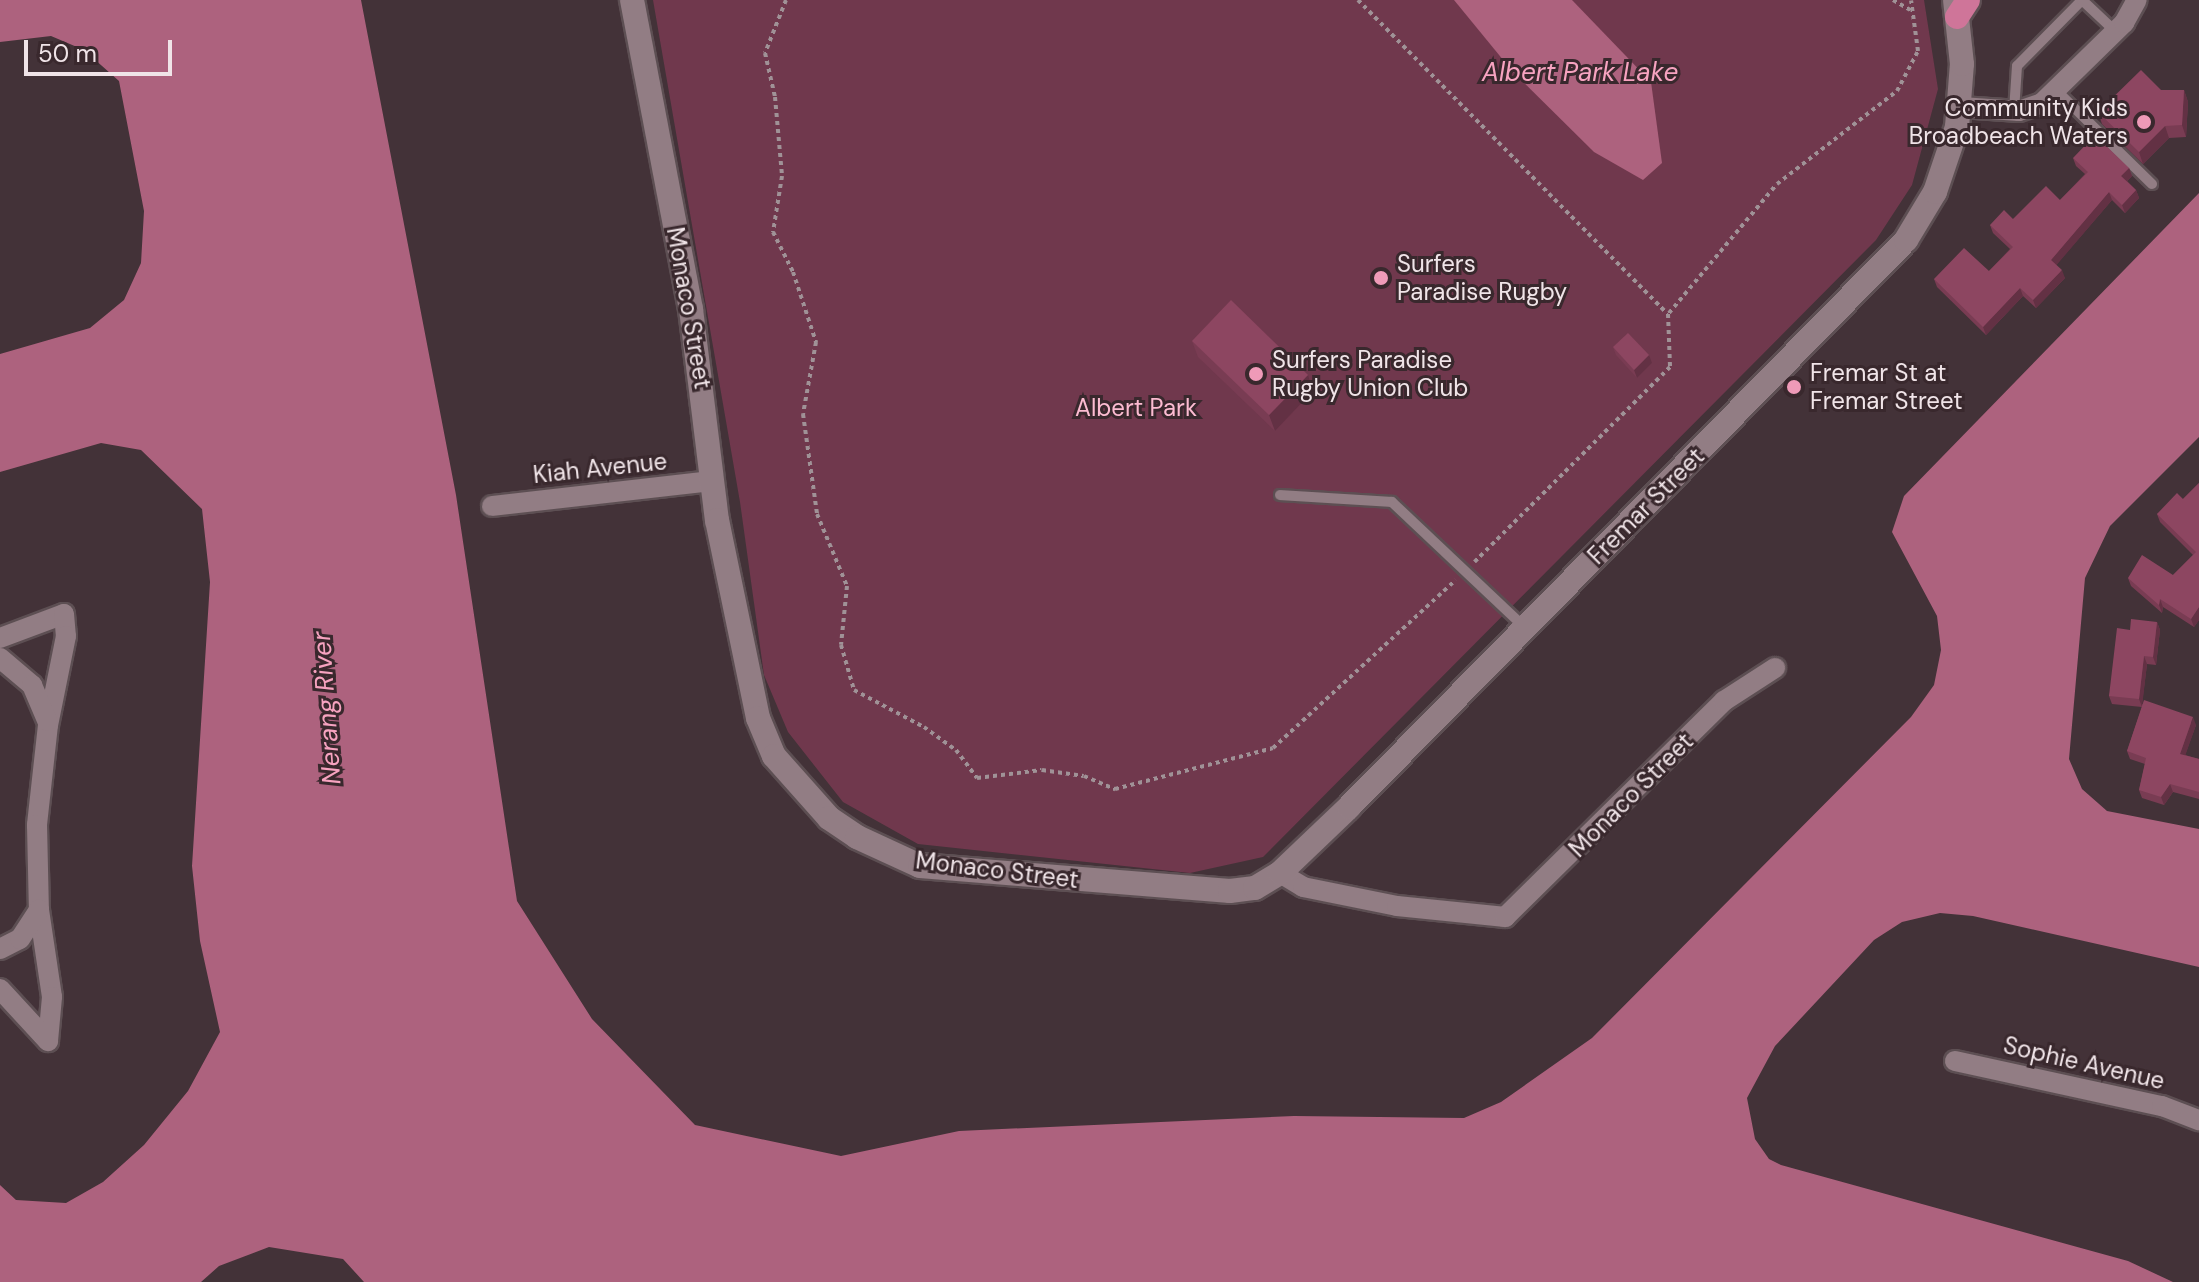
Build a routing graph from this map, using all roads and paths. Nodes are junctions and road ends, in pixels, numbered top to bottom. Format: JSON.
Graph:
{"nodes":[{"id":1,"x":632,"y":0,"type":"edge"},
{"id":2,"x":786,"y":0,"type":"edge"},
{"id":3,"x":1358,"y":0,"type":"edge"},
{"id":4,"x":1893,"y":0,"type":"edge"},
{"id":5,"x":1911,"y":0,"type":"edge"},
{"id":6,"x":2137,"y":0,"type":"edge"},
{"id":7,"x":1960,"y":6,"type":"edge"},
{"id":8,"x":1913,"y":11,"type":"junction"},
{"id":9,"x":2115,"y":31,"type":"junction"},
{"id":10,"x":2057,"y":91,"type":"junction"},
{"id":11,"x":1961,"y":107,"type":"junction"},
{"id":12,"x":2014,"y":111,"type":"junction"},
{"id":13,"x":2152,"y":184,"type":"dead end"},
{"id":14,"x":1668,"y":314,"type":"junction"},
{"id":15,"x":713,"y":481,"type":"junction"},
{"id":16,"x":1280,"y":495,"type":"dead end"},
{"id":17,"x":492,"y":506,"type":"dead end"},
{"id":18,"x":1465,"y":571,"type":"junction"},
{"id":19,"x":1525,"y":628,"type":"junction"},
{"id":20,"x":0,"y":638,"type":"edge"},
{"id":21,"x":0,"y":658,"type":"edge"},
{"id":22,"x":1775,"y":668,"type":"dead end"},
{"id":23,"x":48,"y":725,"type":"junction"},
{"id":24,"x":1280,"y":873,"type":"junction"},
{"id":25,"x":39,"y":910,"type":"junction"},
{"id":26,"x":0,"y":949,"type":"edge"},
{"id":27,"x":0,"y":989,"type":"edge"},
{"id":28,"x":1955,"y":1061,"type":"dead end"},
{"id":29,"x":2199,"y":1120,"type":"edge"}],
"edges":[{"from":1,"to":15,"type":"street","name":"Monaco Street"},
{"from":2,"to":18,"type":"path"},
{"from":3,"to":14,"type":"path"},
{"from":4,"to":8,"type":"path"},
{"from":5,"to":8,"type":"path"},
{"from":6,"to":9,"type":"street"},
{"from":7,"to":11,"type":"street","name":"Fremar Street"},
{"from":8,"to":14,"type":"path"},
{"from":9,"to":10,"type":"street"},
{"from":9,"to":12,"type":"lane"},
{"from":10,"to":12,"type":"street"},
{"from":10,"to":13,"type":"lane"},
{"from":11,"to":12,"type":"street"},
{"from":11,"to":19,"type":"street","name":"Fremar Street"},
{"from":14,"to":18,"type":"path"},
{"from":15,"to":17,"type":"street","name":"Kiah Avenue"},
{"from":15,"to":24,"type":"street","name":"Monaco Street"},
{"from":16,"to":18,"type":"lane"},
{"from":18,"to":19,"type":"lane"},
{"from":19,"to":24,"type":"street","name":"Fremar Street"},
{"from":20,"to":23,"type":"street"},
{"from":21,"to":23,"type":"street"},
{"from":22,"to":24,"type":"street","name":"Monaco Street"},
{"from":23,"to":25,"type":"street"},
{"from":25,"to":26,"type":"street"},
{"from":25,"to":27,"type":"street"},
{"from":28,"to":29,"type":"street","name":"Sophie Avenue"}]}
